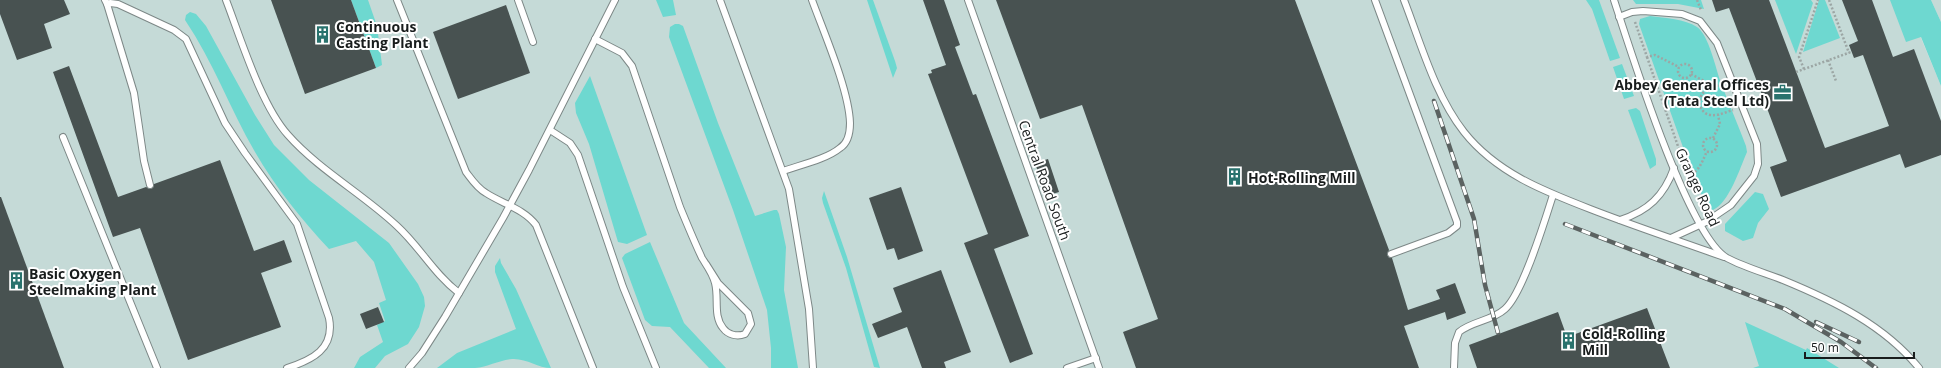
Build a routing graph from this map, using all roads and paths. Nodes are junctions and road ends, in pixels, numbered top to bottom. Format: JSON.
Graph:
{"nodes":[{"id":1,"x":226,"y":0,"type":"edge"},
{"id":2,"x":397,"y":0,"type":"edge"},
{"id":3,"x":518,"y":0,"type":"edge"},
{"id":4,"x":615,"y":0,"type":"edge"},
{"id":5,"x":720,"y":0,"type":"edge"},
{"id":6,"x":812,"y":0,"type":"edge"},
{"id":7,"x":968,"y":0,"type":"edge"},
{"id":8,"x":1375,"y":0,"type":"edge"},
{"id":9,"x":1404,"y":0,"type":"edge"},
{"id":10,"x":1614,"y":0,"type":"edge"},
{"id":11,"x":1818,"y":0,"type":"edge"},
{"id":12,"x":1829,"y":0,"type":"edge"},
{"id":13,"x":106,"y":2,"type":"edge"},
{"id":14,"x":1632,"y":12,"type":"junction"},
{"id":15,"x":1619,"y":16,"type":"junction"},
{"id":16,"x":595,"y":38,"type":"junction"},
{"id":17,"x":533,"y":42,"type":"dead end"},
{"id":18,"x":1647,"y":57,"type":"junction"},
{"id":19,"x":1828,"y":60,"type":"junction"},
{"id":20,"x":1679,"y":67,"type":"junction"},
{"id":21,"x":1804,"y":69,"type":"junction"},
{"id":22,"x":1796,"y":72,"type":"dead end"},
{"id":23,"x":1691,"y":74,"type":"junction"},
{"id":24,"x":1836,"y":81,"type":"dead end"},
{"id":25,"x":1721,"y":84,"type":"dead end"},
{"id":26,"x":1758,"y":85,"type":"dead end"},
{"id":27,"x":1708,"y":90,"type":"junction"},
{"id":28,"x":1746,"y":90,"type":"dead end"},
{"id":29,"x":1732,"y":110,"type":"dead end"},
{"id":30,"x":1718,"y":115,"type":"junction"},
{"id":31,"x":550,"y":130,"type":"junction"},
{"id":32,"x":63,"y":137,"type":"dead end"},
{"id":33,"x":1713,"y":138,"type":"junction"},
{"id":34,"x":1707,"y":151,"type":"junction"},
{"id":35,"x":1680,"y":154,"type":"dead end"},
{"id":36,"x":1674,"y":168,"type":"junction"},
{"id":37,"x":1685,"y":169,"type":"dead end"},
{"id":38,"x":783,"y":171,"type":"junction"},
{"id":39,"x":150,"y":185,"type":"dead end"},
{"id":40,"x":1553,"y":194,"type":"junction"},
{"id":41,"x":510,"y":206,"type":"junction"},
{"id":42,"x":1620,"y":220,"type":"junction"},
{"id":43,"x":1700,"y":225,"type":"junction"},
{"id":44,"x":1671,"y":238,"type":"junction"},
{"id":45,"x":1391,"y":254,"type":"dead end"},
{"id":46,"x":1726,"y":257,"type":"junction"},
{"id":47,"x":706,"y":264,"type":"junction"},
{"id":48,"x":459,"y":293,"type":"junction"},
{"id":49,"x":1096,"y":358,"type":"junction"},
{"id":50,"x":157,"y":368,"type":"edge"},
{"id":51,"x":287,"y":368,"type":"edge"},
{"id":52,"x":409,"y":368,"type":"edge"},
{"id":53,"x":593,"y":368,"type":"edge"},
{"id":54,"x":656,"y":368,"type":"edge"},
{"id":55,"x":812,"y":368,"type":"edge"},
{"id":56,"x":1067,"y":368,"type":"edge"},
{"id":57,"x":1099,"y":368,"type":"edge"},
{"id":58,"x":1454,"y":368,"type":"edge"},
{"id":59,"x":1919,"y":368,"type":"edge"}],
"edges":[{"from":1,"to":48,"type":"lane"},
{"from":2,"to":41,"type":"lane"},
{"from":3,"to":17,"type":"lane"},
{"from":4,"to":16,"type":"lane"},
{"from":5,"to":38,"type":"lane"},
{"from":6,"to":38,"type":"lane"},
{"from":7,"to":49,"type":"lane","name":"Central Road South"},
{"from":8,"to":45,"type":"lane"},
{"from":9,"to":40,"type":"lane"},
{"from":10,"to":15,"type":"lane","name":"Grange Road"},
{"from":11,"to":21,"type":"path"},
{"from":12,"to":19,"type":"path"},
{"from":13,"to":39,"type":"lane"},
{"from":13,"to":51,"type":"lane"},
{"from":14,"to":15,"type":"lane"},
{"from":14,"to":18,"type":"path"},
{"from":14,"to":43,"type":"lane"},
{"from":15,"to":36,"type":"lane","name":"Grange Road"},
{"from":16,"to":31,"type":"lane"},
{"from":16,"to":47,"type":"lane"},
{"from":18,"to":20,"type":"path"},
{"from":18,"to":35,"type":"path"},
{"from":19,"to":21,"type":"path"},
{"from":19,"to":24,"type":"path"},
{"from":20,"to":23,"type":"path"},
{"from":20,"to":23,"type":"path"},
{"from":21,"to":22,"type":"path"},
{"from":23,"to":27,"type":"path"},
{"from":25,"to":27,"type":"path"},
{"from":26,"to":28,"type":"path"},
{"from":27,"to":30,"type":"path"},
{"from":29,"to":30,"type":"path"},
{"from":30,"to":33,"type":"path"},
{"from":31,"to":41,"type":"lane"},
{"from":31,"to":54,"type":"lane"},
{"from":32,"to":50,"type":"lane"},
{"from":33,"to":34,"type":"path"},
{"from":33,"to":34,"type":"path"},
{"from":34,"to":37,"type":"path"},
{"from":36,"to":42,"type":"lane"},
{"from":36,"to":43,"type":"lane","name":"Grange Road"},
{"from":38,"to":55,"type":"lane"},
{"from":40,"to":42,"type":"lane"},
{"from":40,"to":58,"type":"lane"},
{"from":41,"to":48,"type":"lane"},
{"from":41,"to":53,"type":"lane"},
{"from":42,"to":44,"type":"lane"},
{"from":43,"to":44,"type":"lane"},
{"from":43,"to":46,"type":"lane","name":"Grange Road"},
{"from":44,"to":46,"type":"lane"},
{"from":46,"to":59,"type":"lane","name":"Grange Road"},
{"from":47,"to":47,"type":"lane"},
{"from":48,"to":52,"type":"lane"},
{"from":49,"to":56,"type":"lane"},
{"from":49,"to":57,"type":"lane","name":"Central Road South"}]}
